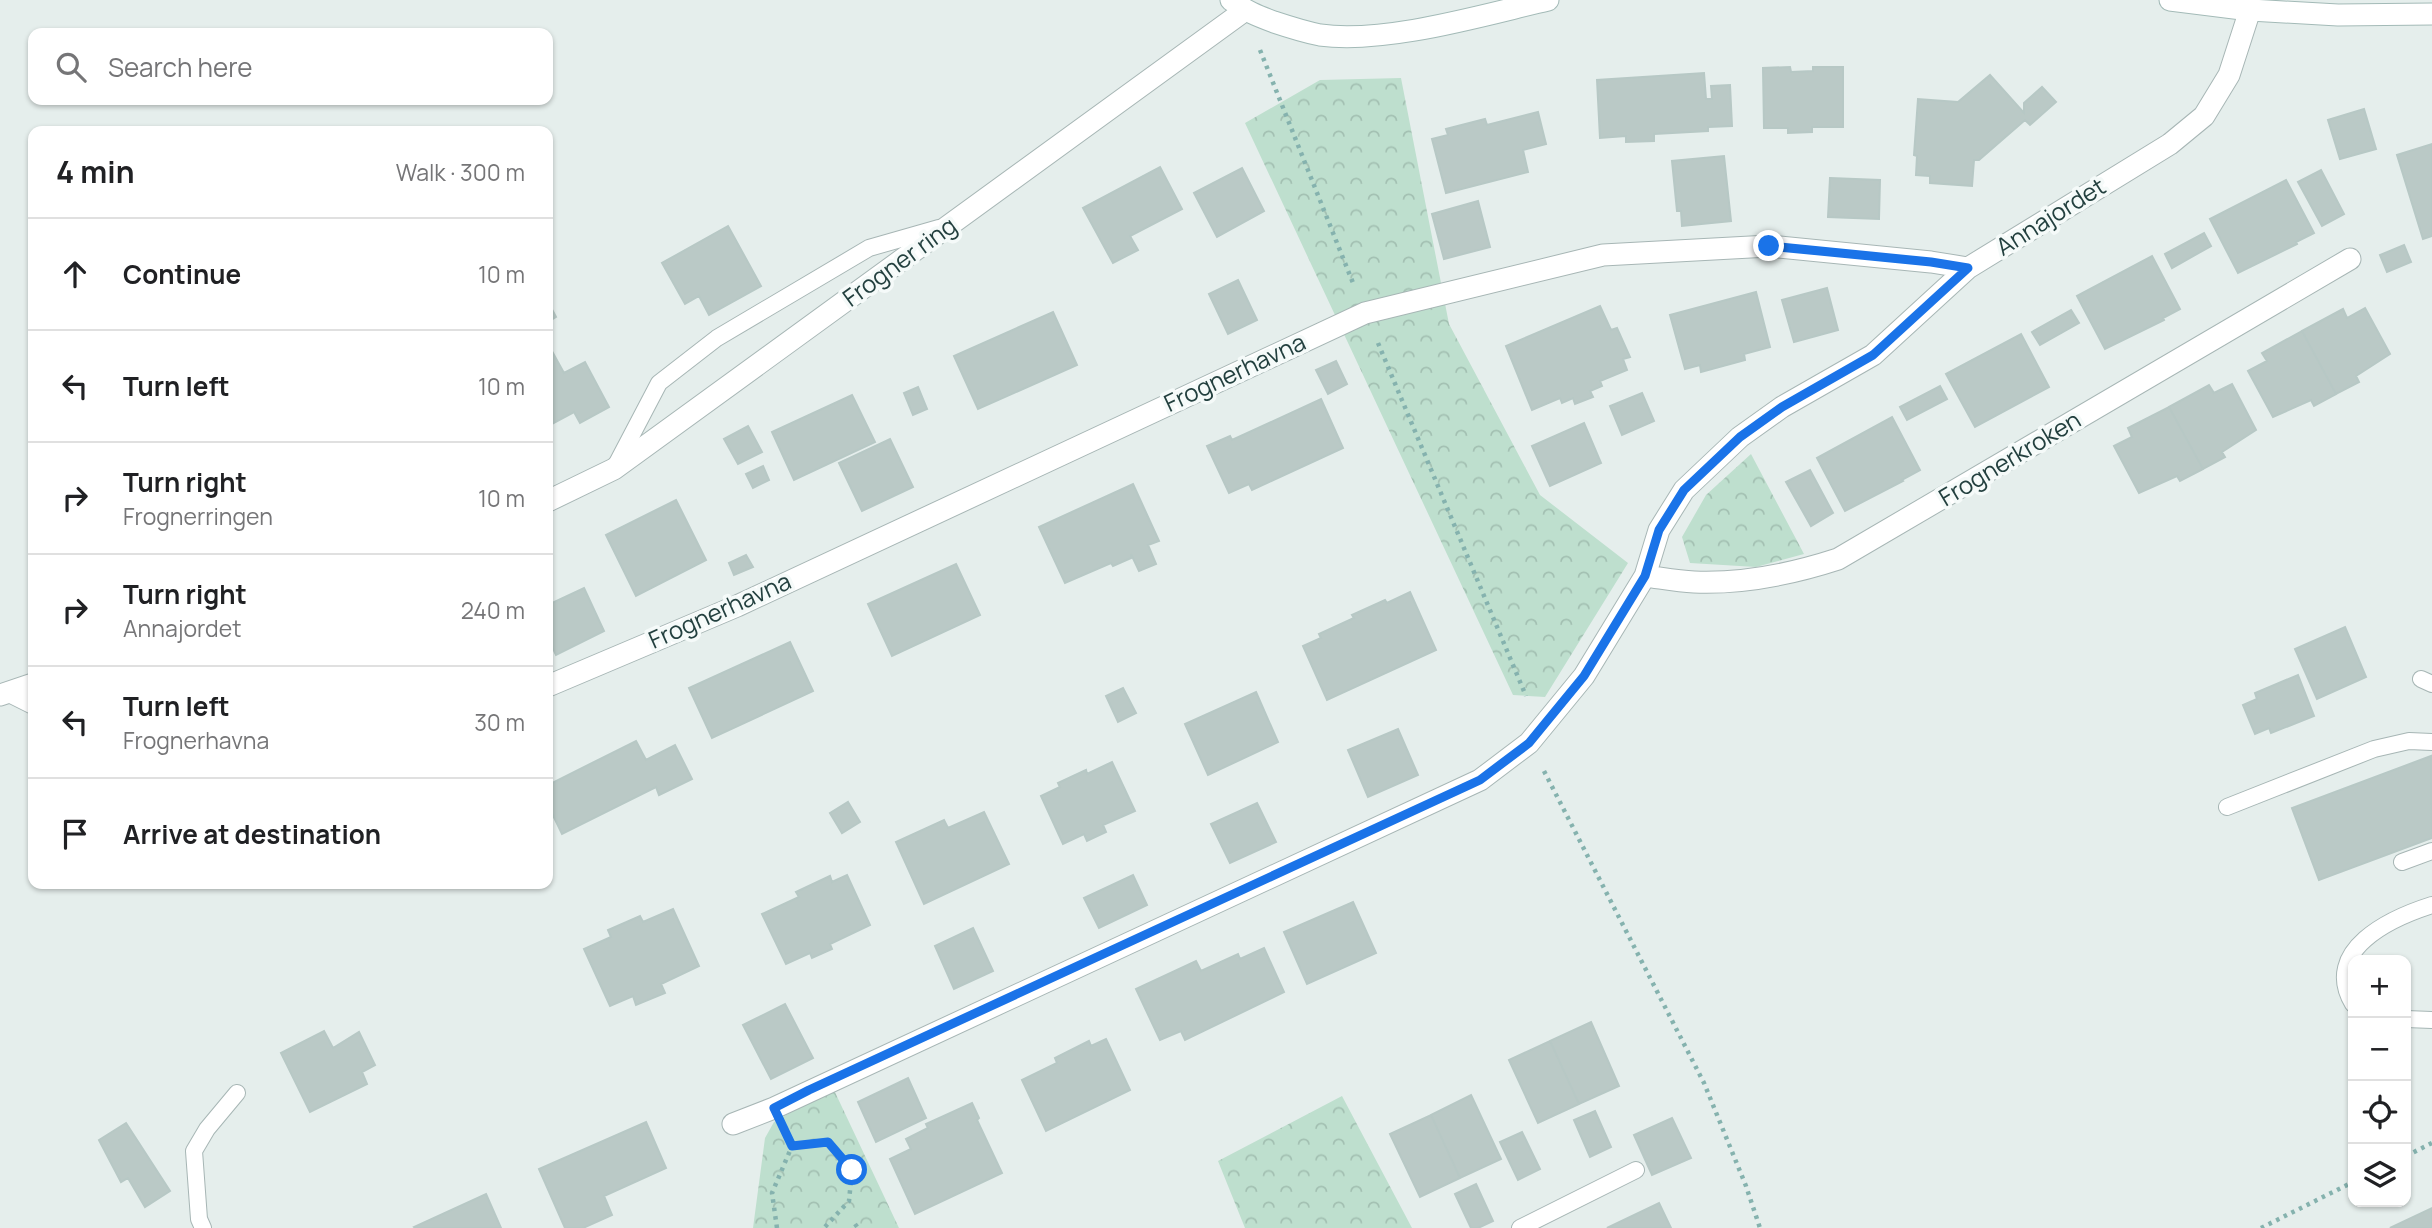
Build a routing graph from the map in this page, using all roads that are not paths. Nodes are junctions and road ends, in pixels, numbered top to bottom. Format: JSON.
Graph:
{"nodes":[{"id":1,"x":1548,"y":0,"type":"edge"},
{"id":2,"x":2170,"y":0,"type":"edge"},
{"id":3,"x":1246,"y":4,"type":"edge"},
{"id":4,"x":2250,"y":10,"type":"junction"},
{"id":5,"x":2432,"y":14,"type":"edge"},
{"id":6,"x":951,"y":225,"type":"junction"},
{"id":7,"x":2350,"y":259,"type":"dead end"},
{"id":8,"x":1968,"y":268,"type":"junction"},
{"id":9,"x":614,"y":469,"type":"junction"},
{"id":10,"x":553,"y":499,"type":"edge"},
{"id":11,"x":1645,"y":576,"type":"junction"},
{"id":12,"x":553,"y":684,"type":"edge"},
{"id":13,"x":28,"y":686,"type":"edge"},
{"id":14,"x":3,"y":694,"type":"edge"},
{"id":15,"x":28,"y":704,"type":"edge"},
{"id":16,"x":2432,"y":742,"type":"edge"},
{"id":17,"x":2227,"y":807,"type":"dead end"},
{"id":18,"x":2432,"y":851,"type":"edge"},
{"id":19,"x":2402,"y":862,"type":"dead end"},
{"id":20,"x":2432,"y":905,"type":"edge"},
{"id":21,"x":2351,"y":955,"type":"edge"},
{"id":22,"x":2348,"y":962,"type":"edge"},
{"id":23,"x":2348,"y":993,"type":"edge"},
{"id":24,"x":2411,"y":1019,"type":"edge"},
{"id":25,"x":2432,"y":1020,"type":"edge"},
{"id":26,"x":237,"y":1093,"type":"dead end"},
{"id":27,"x":733,"y":1124,"type":"dead end"},
{"id":28,"x":1636,"y":1170,"type":"dead end"},
{"id":29,"x":203,"y":1228,"type":"edge"},
{"id":30,"x":1520,"y":1228,"type":"edge"}],
"edges":[{"from":1,"to":3,"type":"street"},
{"from":2,"to":4,"type":"street"},
{"from":3,"to":6,"type":"street","name":"Frogner ring"},
{"from":4,"to":5,"type":"street"},
{"from":4,"to":8,"type":"street","name":"Annajordet"},
{"from":6,"to":9,"type":"street","name":"Frogner ring"},
{"from":6,"to":9,"type":"lane"},
{"from":7,"to":11,"type":"street","name":"Frognerkroken"},
{"from":8,"to":11,"type":"street","name":"Annajordet"},
{"from":8,"to":12,"type":"street","name":"Frognerhavna"},
{"from":9,"to":10,"type":"street","name":"Frogner ring"},
{"from":11,"to":27,"type":"street","name":"Annajordet"},
{"from":13,"to":14,"type":"street"},
{"from":14,"to":15,"type":"lane"},
{"from":16,"to":17,"type":"lane"},
{"from":18,"to":19,"type":"lane"},
{"from":20,"to":21,"type":"lane"},
{"from":22,"to":23,"type":"lane"},
{"from":24,"to":25,"type":"lane"},
{"from":26,"to":29,"type":"lane"},
{"from":28,"to":30,"type":"lane"}]}
